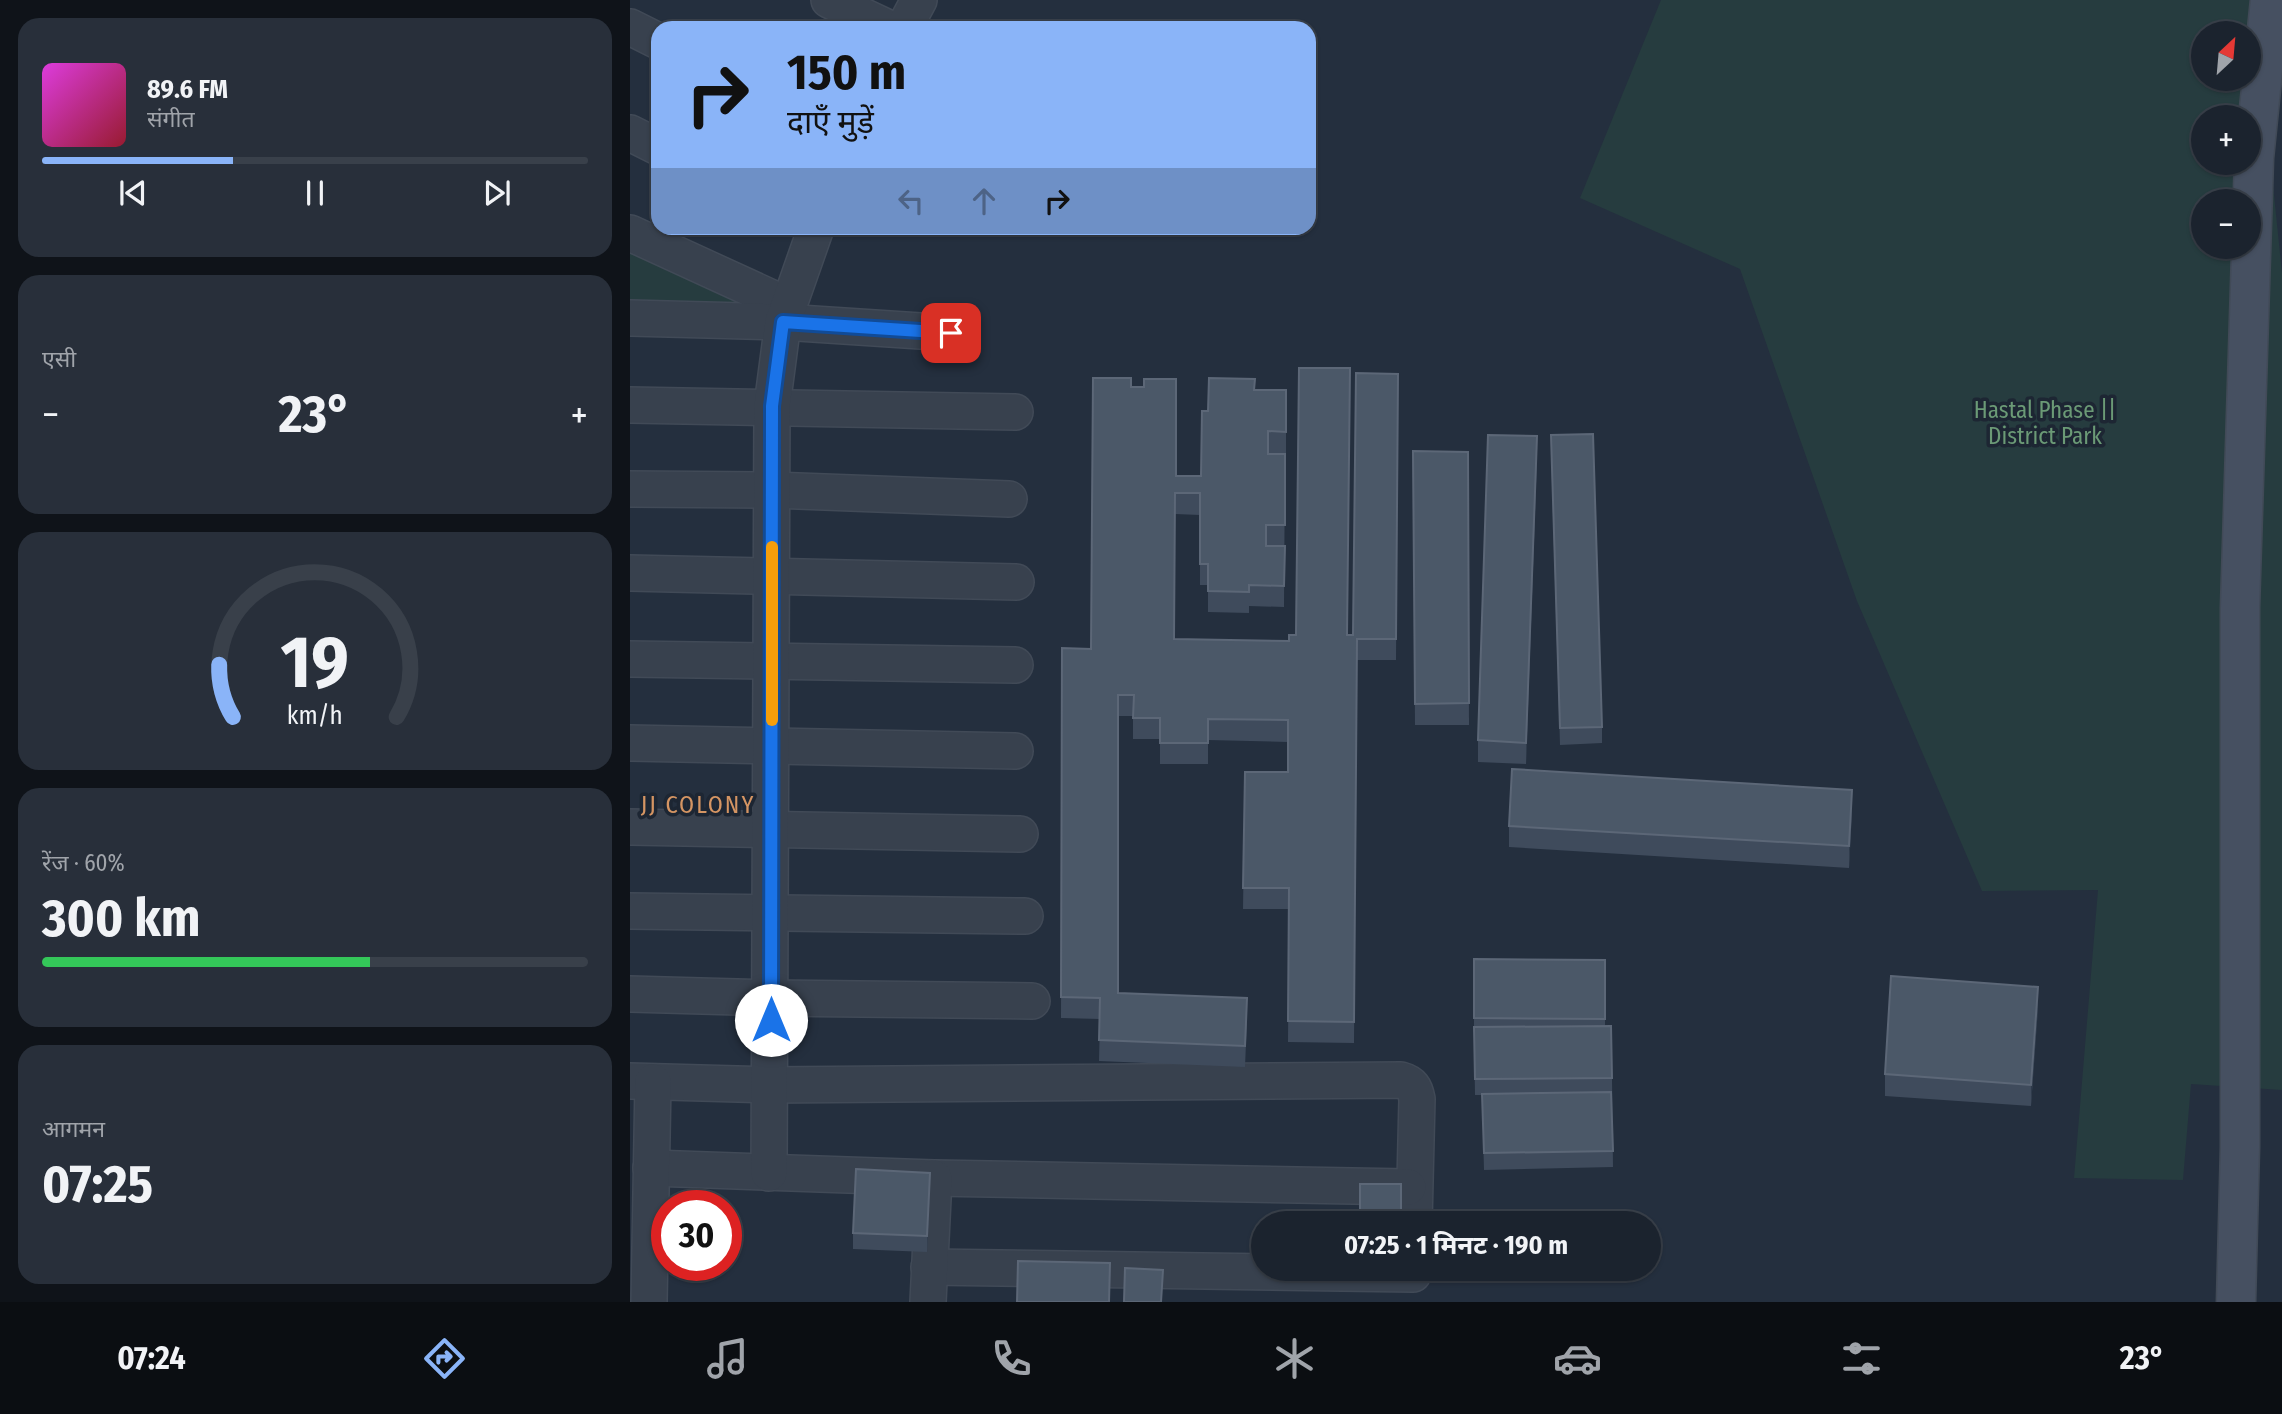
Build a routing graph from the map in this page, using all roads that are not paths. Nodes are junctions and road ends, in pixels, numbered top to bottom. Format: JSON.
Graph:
{"nodes":[{"id":1,"x":830,"y":0,"type":"edge"},
{"id":2,"x":919,"y":0,"type":"edge"},
{"id":3,"x":2270,"y":0,"type":"edge"},
{"id":4,"x":874,"y":21,"type":"edge"},
{"id":5,"x":908,"y":21,"type":"edge"},
{"id":6,"x":630,"y":27,"type":"edge"},
{"id":7,"x":651,"y":38,"type":"edge"},
{"id":8,"x":630,"y":133,"type":"edge"},
{"id":9,"x":651,"y":144,"type":"edge"},
{"id":10,"x":630,"y":233,"type":"edge"},
{"id":11,"x":814,"y":235,"type":"edge"},
{"id":12,"x":786,"y":314,"type":"junction"},
{"id":13,"x":630,"y":318,"type":"edge"},
{"id":14,"x":951,"y":333,"type":"dead end"},
{"id":15,"x":630,"y":405,"type":"edge"},
{"id":16,"x":772,"y":406,"type":"junction"},
{"id":17,"x":1015,"y":412,"type":"dead end"},
{"id":18,"x":630,"y":489,"type":"edge"},
{"id":19,"x":772,"y":490,"type":"junction"},
{"id":20,"x":1009,"y":499,"type":"dead end"},
{"id":21,"x":630,"y":573,"type":"edge"},
{"id":22,"x":772,"y":576,"type":"junction"},
{"id":23,"x":1016,"y":582,"type":"dead end"},
{"id":24,"x":630,"y":660,"type":"edge"},
{"id":25,"x":772,"y":662,"type":"junction"},
{"id":26,"x":1015,"y":665,"type":"dead end"},
{"id":27,"x":630,"y":743,"type":"edge"},
{"id":28,"x":772,"y":746,"type":"junction"},
{"id":29,"x":1015,"y":751,"type":"dead end"},
{"id":30,"x":630,"y":827,"type":"edge"},
{"id":31,"x":771,"y":828,"type":"junction"},
{"id":32,"x":1020,"y":834,"type":"dead end"},
{"id":33,"x":630,"y":911,"type":"edge"},
{"id":34,"x":771,"y":914,"type":"junction"},
{"id":35,"x":1026,"y":916,"type":"dead end"},
{"id":36,"x":630,"y":994,"type":"edge"},
{"id":37,"x":771,"y":998,"type":"junction"},
{"id":38,"x":1032,"y":1000,"type":"dead end"},
{"id":39,"x":641,"y":1082,"type":"edge"},
{"id":40,"x":771,"y":1085,"type":"junction"},
{"id":41,"x":651,"y":1168,"type":"junction"},
{"id":42,"x":769,"y":1172,"type":"junction"},
{"id":43,"x":933,"y":1178,"type":"junction"},
{"id":44,"x":1415,"y":1187,"type":"junction"},
{"id":45,"x":1414,"y":1211,"type":"edge"},
{"id":46,"x":929,"y":1267,"type":"junction"},
{"id":47,"x":1412,"y":1282,"type":"edge"},
{"id":48,"x":649,"y":1302,"type":"edge"},
{"id":49,"x":928,"y":1302,"type":"edge"},
{"id":50,"x":2236,"y":1302,"type":"edge"}],
"edges":[{"from":1,"to":4,"type":"street"},
{"from":2,"to":5,"type":"street"},
{"from":3,"to":50,"type":"street"},
{"from":6,"to":7,"type":"street"},
{"from":8,"to":9,"type":"street"},
{"from":10,"to":12,"type":"street"},
{"from":11,"to":12,"type":"street"},
{"from":12,"to":13,"type":"street"},
{"from":12,"to":14,"type":"street"},
{"from":12,"to":16,"type":"street"},
{"from":15,"to":16,"type":"street"},
{"from":16,"to":17,"type":"street"},
{"from":16,"to":19,"type":"street"},
{"from":18,"to":19,"type":"street"},
{"from":19,"to":20,"type":"street"},
{"from":19,"to":22,"type":"street"},
{"from":21,"to":22,"type":"street"},
{"from":22,"to":23,"type":"street"},
{"from":22,"to":25,"type":"street"},
{"from":24,"to":25,"type":"street"},
{"from":25,"to":26,"type":"street"},
{"from":25,"to":28,"type":"street"},
{"from":27,"to":28,"type":"street"},
{"from":28,"to":29,"type":"street"},
{"from":28,"to":31,"type":"street"},
{"from":30,"to":31,"type":"street"},
{"from":31,"to":32,"type":"street"},
{"from":31,"to":34,"type":"street"},
{"from":33,"to":34,"type":"street"},
{"from":34,"to":35,"type":"street"},
{"from":34,"to":37,"type":"street"},
{"from":36,"to":37,"type":"street"},
{"from":37,"to":38,"type":"street"},
{"from":37,"to":40,"type":"street"},
{"from":39,"to":40,"type":"street"},
{"from":39,"to":41,"type":"street"},
{"from":40,"to":42,"type":"street"},
{"from":40,"to":44,"type":"street"},
{"from":41,"to":42,"type":"street"},
{"from":41,"to":48,"type":"street"},
{"from":42,"to":43,"type":"street"},
{"from":43,"to":44,"type":"street"},
{"from":43,"to":46,"type":"street"},
{"from":44,"to":45,"type":"street"},
{"from":46,"to":47,"type":"street"},
{"from":46,"to":49,"type":"street"}]}
